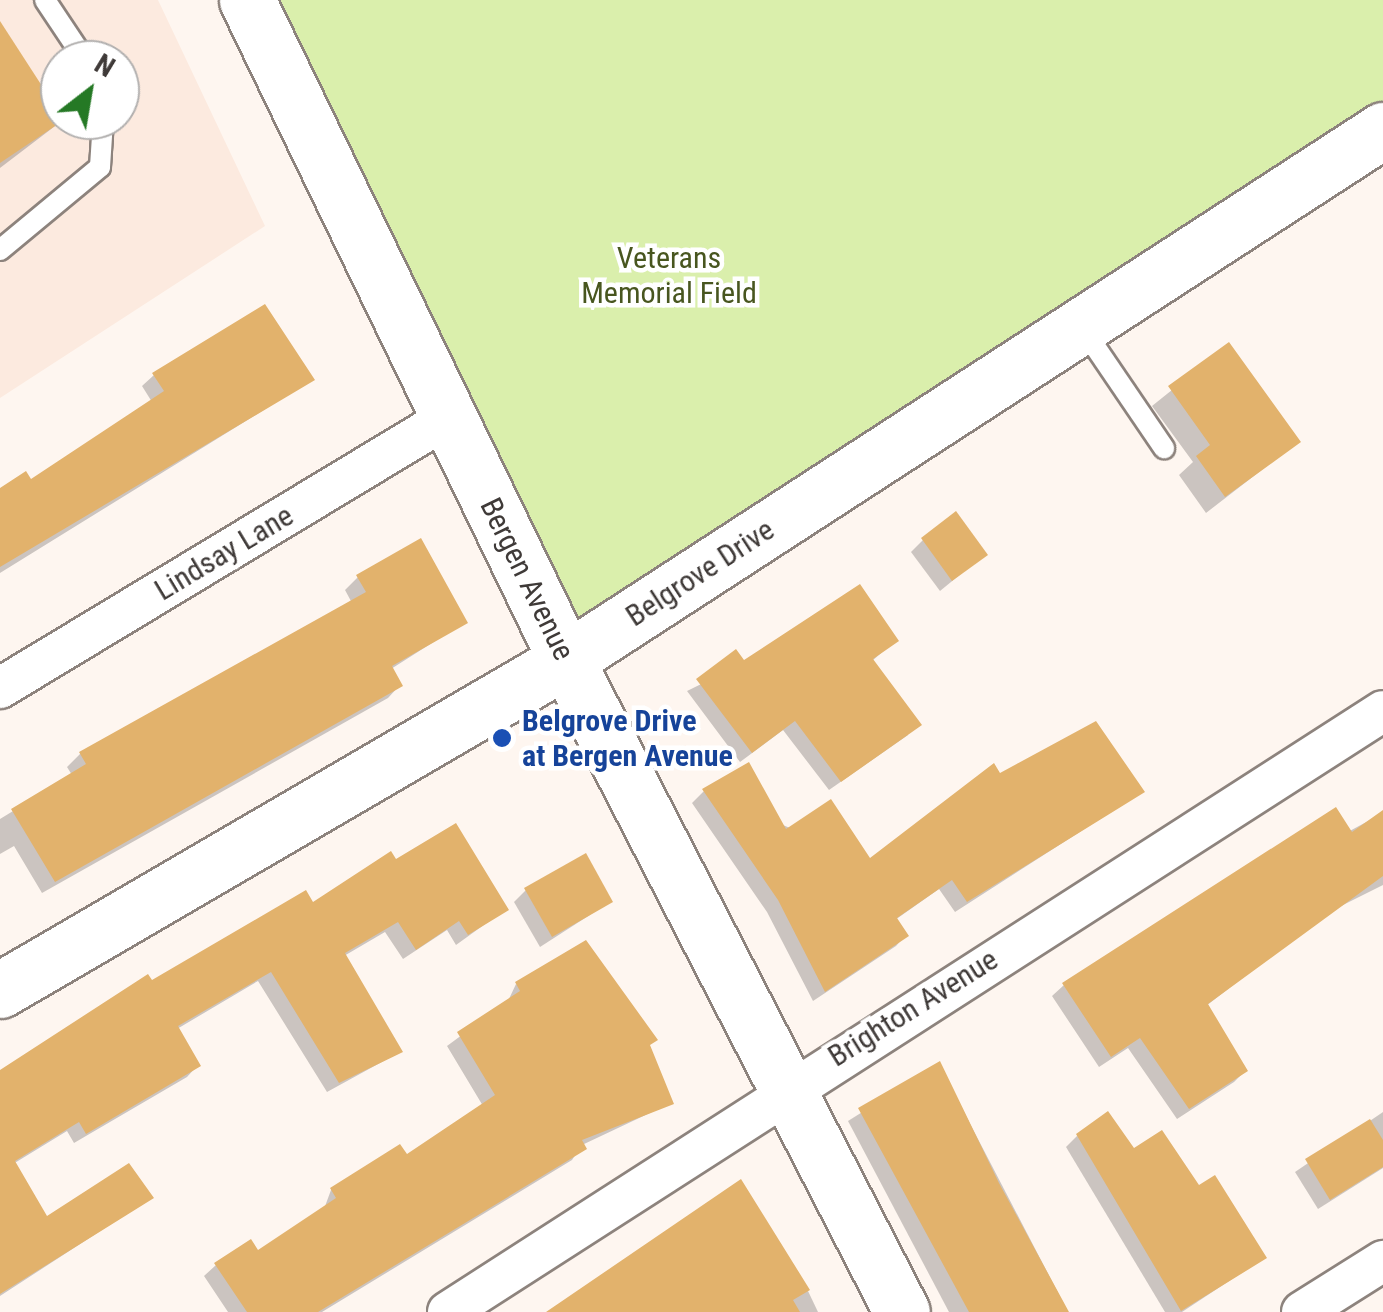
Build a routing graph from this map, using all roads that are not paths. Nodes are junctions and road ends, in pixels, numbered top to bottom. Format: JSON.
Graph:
{"nodes":[{"id":1,"x":45,"y":0,"type":"edge"},
{"id":2,"x":247,"y":0,"type":"edge"},
{"id":3,"x":72,"y":40,"type":"edge"},
{"id":4,"x":1383,"y":130,"type":"edge"},
{"id":5,"x":102,"y":140,"type":"edge"},
{"id":6,"x":0,"y":250,"type":"edge"},
{"id":7,"x":1081,"y":326,"type":"junction"},
{"id":8,"x":448,"y":417,"type":"junction"},
{"id":9,"x":1164,"y":448,"type":"dead end"},
{"id":10,"x":566,"y":660,"type":"junction"},
{"id":11,"x":0,"y":688,"type":"edge"},
{"id":12,"x":1383,"y":711,"type":"edge"},
{"id":13,"x":0,"y":990,"type":"edge"},
{"id":14,"x":785,"y":1089,"type":"junction"},
{"id":15,"x":1383,"y":1260,"type":"edge"},
{"id":16,"x":448,"y":1312,"type":"edge"},
{"id":17,"x":902,"y":1312,"type":"edge"},
{"id":18,"x":1302,"y":1312,"type":"edge"}],
"edges":[{"from":1,"to":3,"type":"lane"},
{"from":2,"to":8,"type":"street","name":"Bergen Avenue"},
{"from":4,"to":7,"type":"street","name":"Belgrove Drive"},
{"from":5,"to":6,"type":"lane"},
{"from":7,"to":9,"type":"lane"},
{"from":7,"to":10,"type":"street","name":"Belgrove Drive"},
{"from":8,"to":10,"type":"street","name":"Bergen Avenue"},
{"from":8,"to":11,"type":"street","name":"Lindsay Lane"},
{"from":10,"to":13,"type":"street","name":"Belgrove Drive"},
{"from":10,"to":14,"type":"street","name":"Bergen Avenue"},
{"from":12,"to":14,"type":"street","name":"Brighton Avenue"},
{"from":14,"to":16,"type":"street","name":"Brighton Avenue"},
{"from":14,"to":17,"type":"street","name":"Bergen Avenue"},
{"from":15,"to":18,"type":"street"}]}
